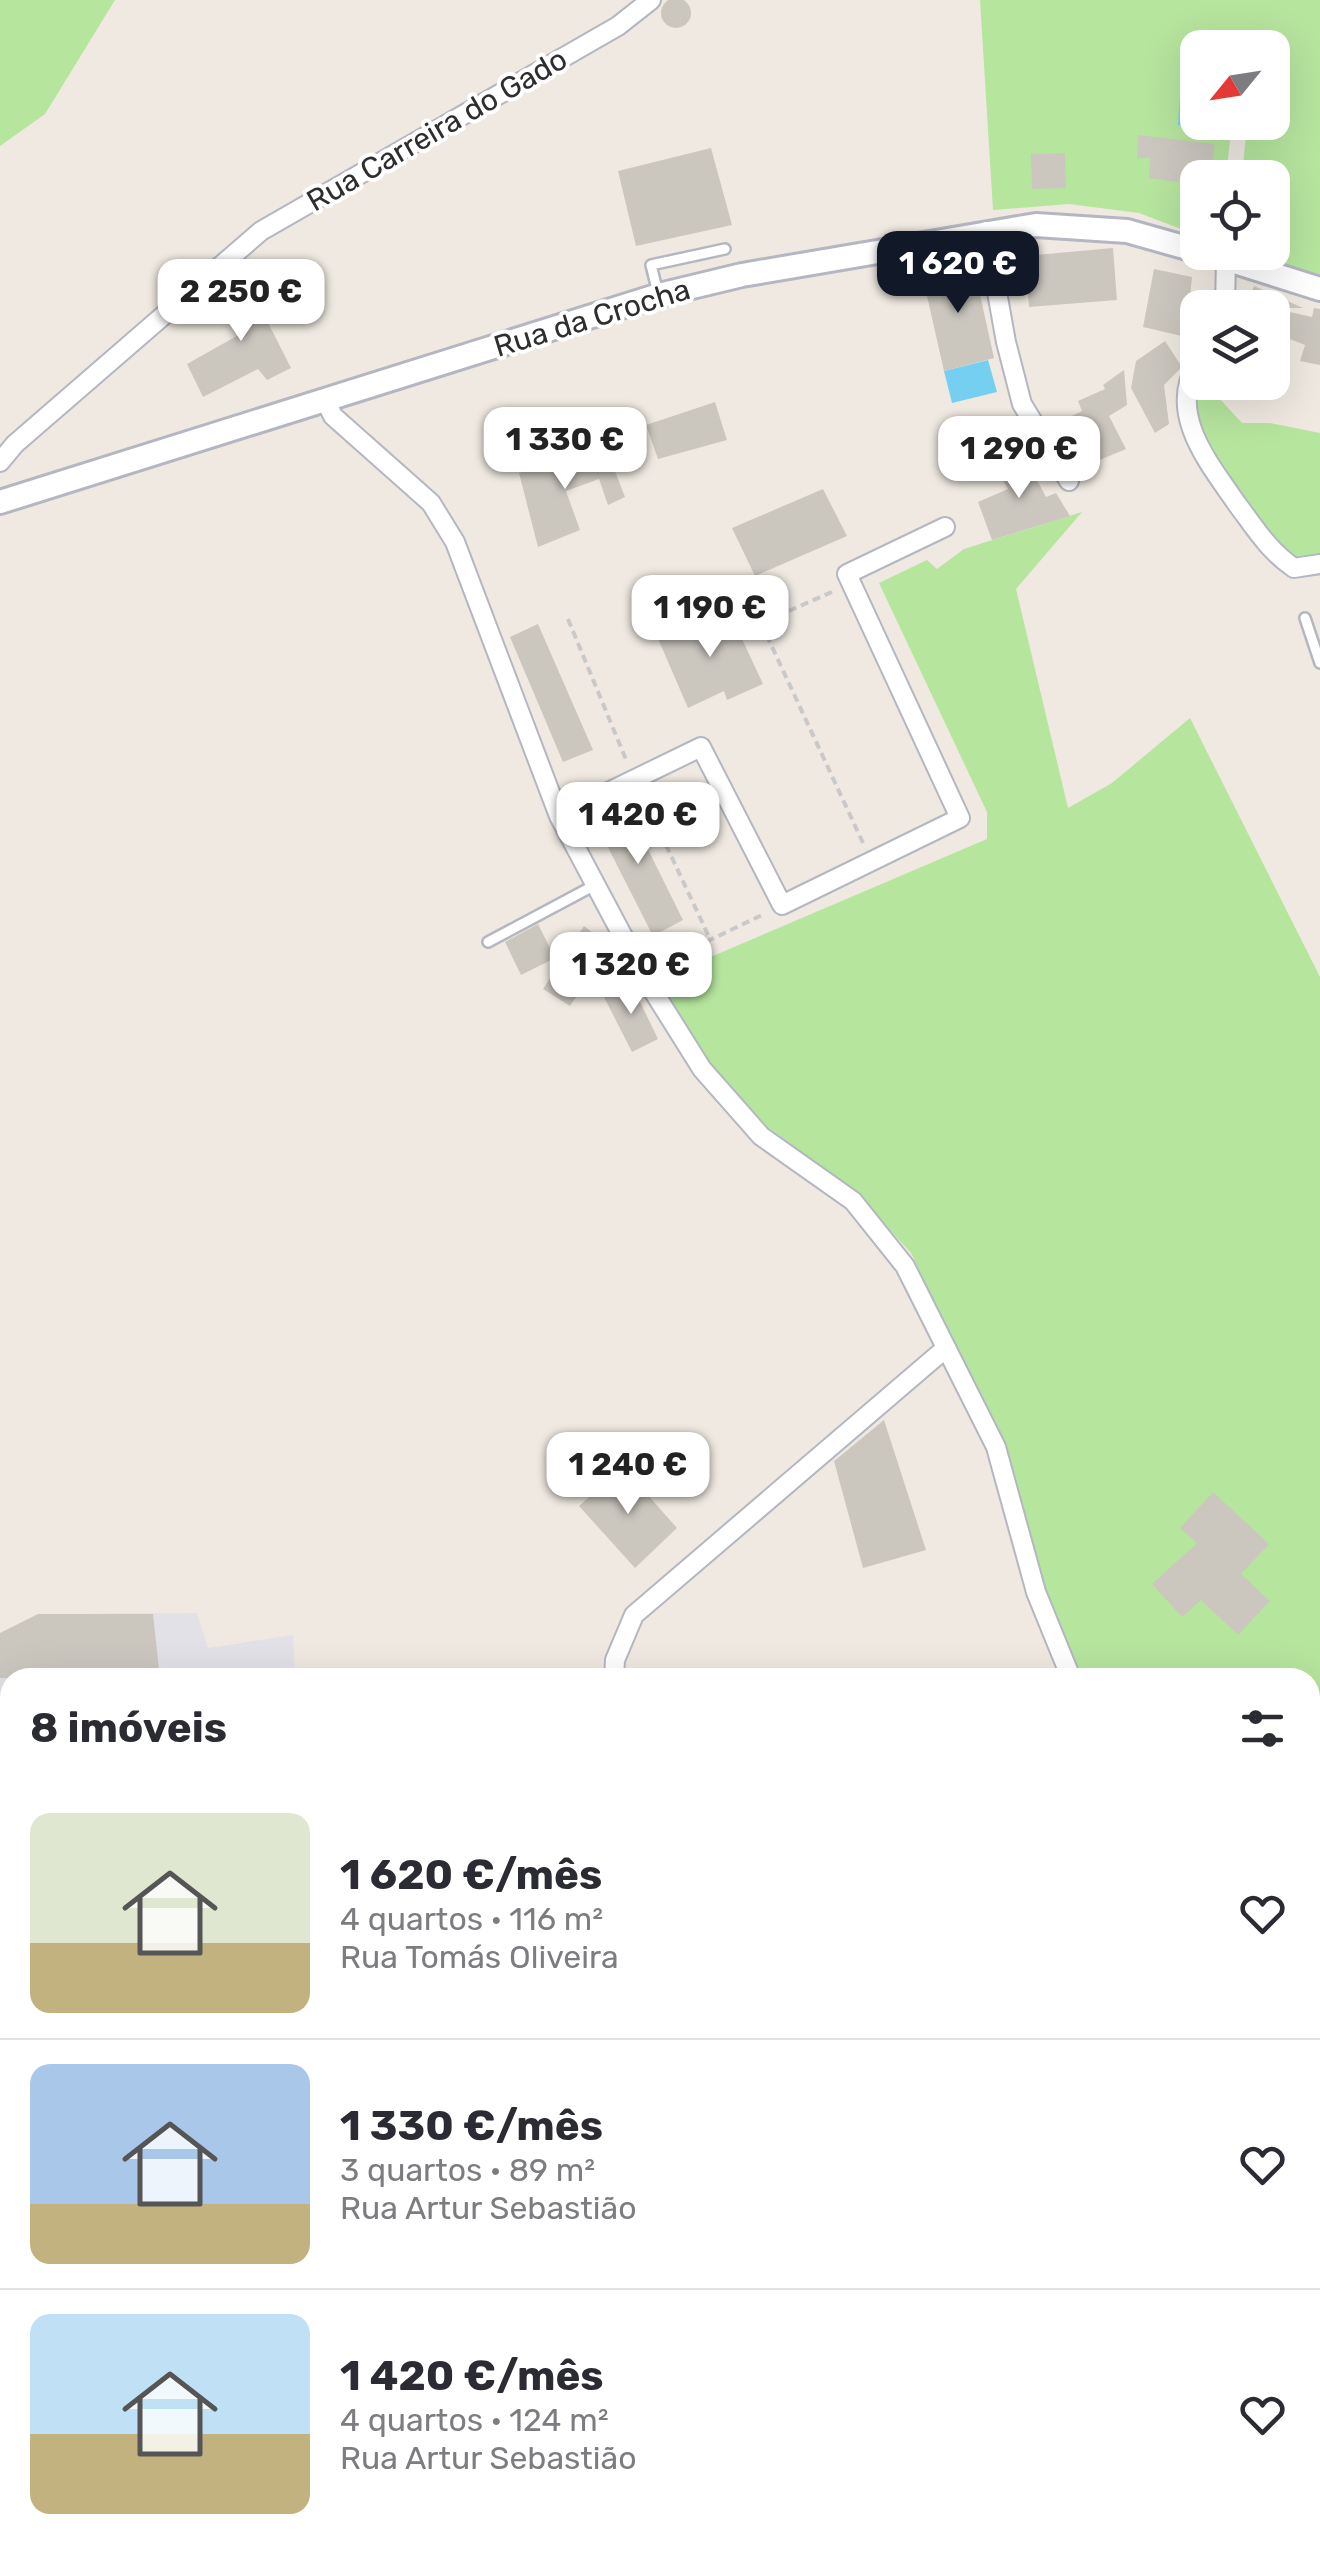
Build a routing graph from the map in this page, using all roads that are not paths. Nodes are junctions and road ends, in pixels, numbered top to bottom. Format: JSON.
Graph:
{"nodes":[{"id":1,"x":651,"y":0,"type":"edge"},
{"id":2,"x":986,"y":232,"type":"junction"},
{"id":3,"x":1180,"y":246,"type":"edge"},
{"id":4,"x":725,"y":249,"type":"dead end"},
{"id":5,"x":1260,"y":270,"type":"edge"},
{"id":6,"x":1320,"y":289,"type":"edge"},
{"id":7,"x":659,"y":295,"type":"junction"},
{"id":8,"x":1186,"y":400,"type":"edge"},
{"id":9,"x":326,"y":402,"type":"junction"},
{"id":10,"x":0,"y":462,"type":"edge"},
{"id":11,"x":1069,"y":481,"type":"dead end"},
{"id":12,"x":0,"y":502,"type":"edge"},
{"id":13,"x":945,"y":527,"type":"dead end"},
{"id":14,"x":1320,"y":564,"type":"edge"},
{"id":15,"x":1305,"y":618,"type":"dead end"},
{"id":16,"x":1320,"y":663,"type":"edge"},
{"id":17,"x":559,"y":816,"type":"junction"},
{"id":18,"x":595,"y":885,"type":"junction"},
{"id":19,"x":488,"y":942,"type":"dead end"},
{"id":20,"x":946,"y":1348,"type":"junction"},
{"id":21,"x":615,"y":1668,"type":"edge"},
{"id":22,"x":1067,"y":1668,"type":"edge"}],
"edges":[{"from":1,"to":10,"type":"street","name":"Rua Carreira do Gado"},
{"from":2,"to":3,"type":"street","name":"Rua da Crocha"},
{"from":2,"to":7,"type":"street","name":"Rua da Crocha"},
{"from":2,"to":11,"type":"street"},
{"from":4,"to":7,"type":"lane"},
{"from":5,"to":6,"type":"street","name":"Rua da Crocha"},
{"from":7,"to":9,"type":"street","name":"Rua da Crocha"},
{"from":8,"to":14,"type":"street"},
{"from":9,"to":12,"type":"street","name":"Rua da Crocha"},
{"from":9,"to":17,"type":"street"},
{"from":13,"to":17,"type":"street"},
{"from":15,"to":16,"type":"lane"},
{"from":17,"to":18,"type":"street"},
{"from":18,"to":19,"type":"lane"},
{"from":18,"to":20,"type":"street"},
{"from":20,"to":21,"type":"street"},
{"from":20,"to":22,"type":"street"}]}
